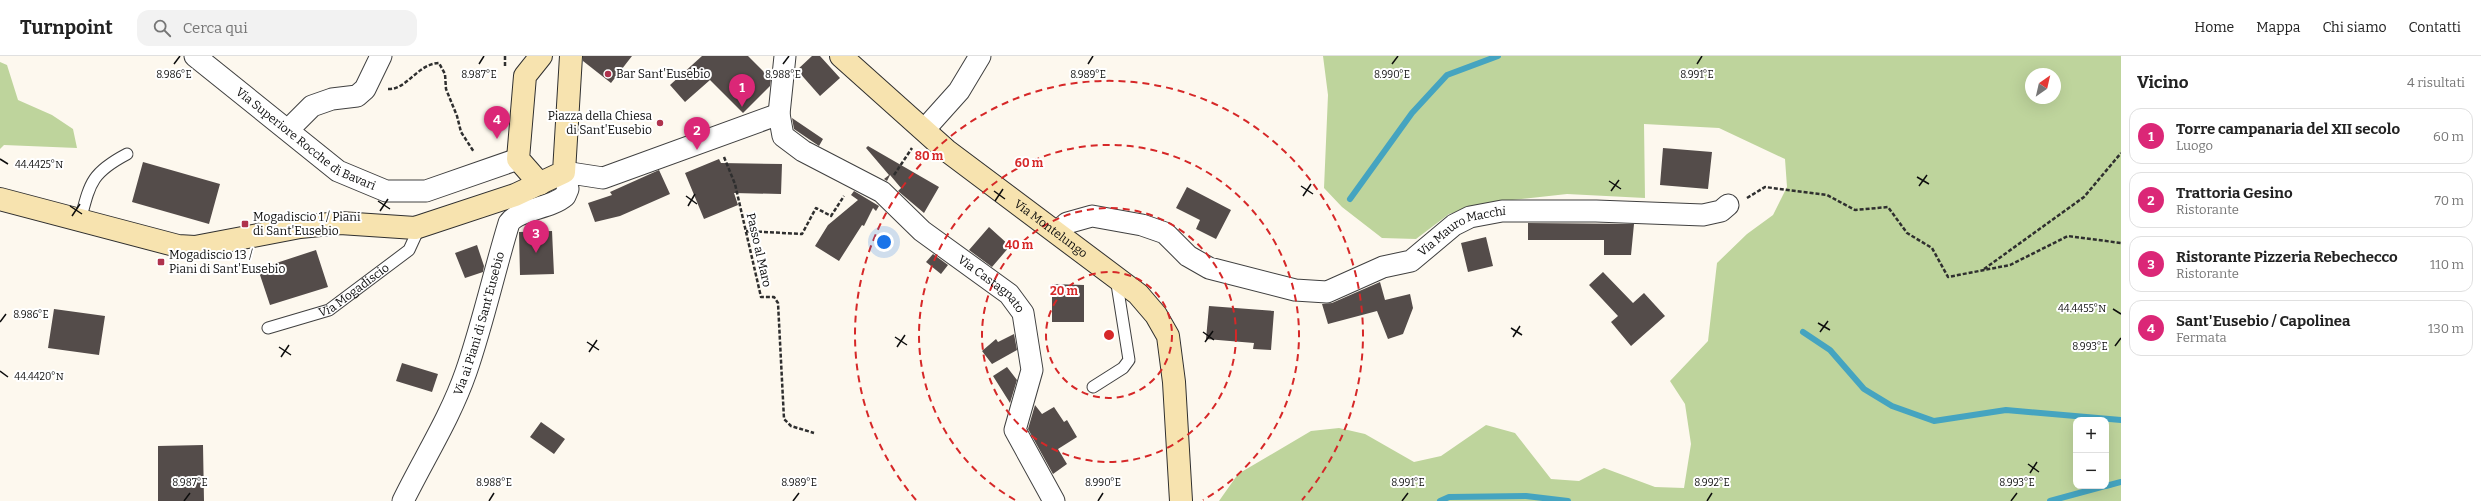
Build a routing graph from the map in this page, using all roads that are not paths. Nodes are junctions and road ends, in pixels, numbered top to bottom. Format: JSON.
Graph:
{"nodes":[{"id":1,"x":195,"y":56,"type":"edge"},
{"id":2,"x":381,"y":56,"type":"edge"},
{"id":3,"x":541,"y":56,"type":"edge"},
{"id":4,"x":557,"y":56,"type":"edge"},
{"id":5,"x":571,"y":56,"type":"edge"},
{"id":6,"x":785,"y":56,"type":"edge"},
{"id":7,"x":841,"y":56,"type":"edge"},
{"id":8,"x":980,"y":56,"type":"edge"},
{"id":9,"x":568,"y":80,"type":"junction"},
{"id":10,"x":779,"y":114,"type":"junction"},
{"id":11,"x":289,"y":129,"type":"junction"},
{"id":12,"x":924,"y":130,"type":"junction"},
{"id":13,"x":127,"y":154,"type":"dead end"},
{"id":14,"x":518,"y":159,"type":"junction"},
{"id":15,"x":564,"y":172,"type":"junction"},
{"id":16,"x":534,"y":186,"type":"junction"},
{"id":17,"x":0,"y":199,"type":"edge"},
{"id":18,"x":1728,"y":205,"type":"road end"},
{"id":19,"x":80,"y":221,"type":"junction"},
{"id":20,"x":420,"y":226,"type":"junction"},
{"id":21,"x":1057,"y":232,"type":"junction"},
{"id":22,"x":1116,"y":277,"type":"junction"},
{"id":23,"x":268,"y":328,"type":"dead end"},
{"id":24,"x":1093,"y":387,"type":"dead end"},
{"id":25,"x":403,"y":501,"type":"edge"},
{"id":26,"x":1054,"y":501,"type":"edge"},
{"id":27,"x":1181,"y":501,"type":"edge"}],
"edges":[{"from":1,"to":11,"type":"street","name":"Via Superiore Rocche di Bavari"},
{"from":2,"to":11,"type":"street"},
{"from":3,"to":14,"type":"street"},
{"from":4,"to":9,"type":"street"},
{"from":5,"to":9,"type":"street"},
{"from":6,"to":10,"type":"street"},
{"from":7,"to":12,"type":"street","name":"Via Montelungo"},
{"from":8,"to":12,"type":"street"},
{"from":9,"to":15,"type":"street"},
{"from":10,"to":15,"type":"street"},
{"from":10,"to":26,"type":"street","name":"Via Castagnato"},
{"from":11,"to":14,"type":"street","name":"Via Superiore Rocche di Bavari"},
{"from":12,"to":21,"type":"street","name":"Via Montelungo"},
{"from":13,"to":19,"type":"lane"},
{"from":14,"to":16,"type":"street"},
{"from":15,"to":16,"type":"street"},
{"from":15,"to":25,"type":"street","name":"Via ai Piani di Sant'Eusebio"},
{"from":16,"to":20,"type":"street"},
{"from":17,"to":19,"type":"street"},
{"from":18,"to":21,"type":"street","name":"Via Mauro Macchi"},
{"from":19,"to":20,"type":"street"},
{"from":20,"to":23,"type":"lane","name":"Via Mogadiscio"},
{"from":21,"to":22,"type":"street","name":"Via Montelungo"},
{"from":22,"to":24,"type":"lane"},
{"from":22,"to":27,"type":"street","name":"Via Montelungo"}]}
